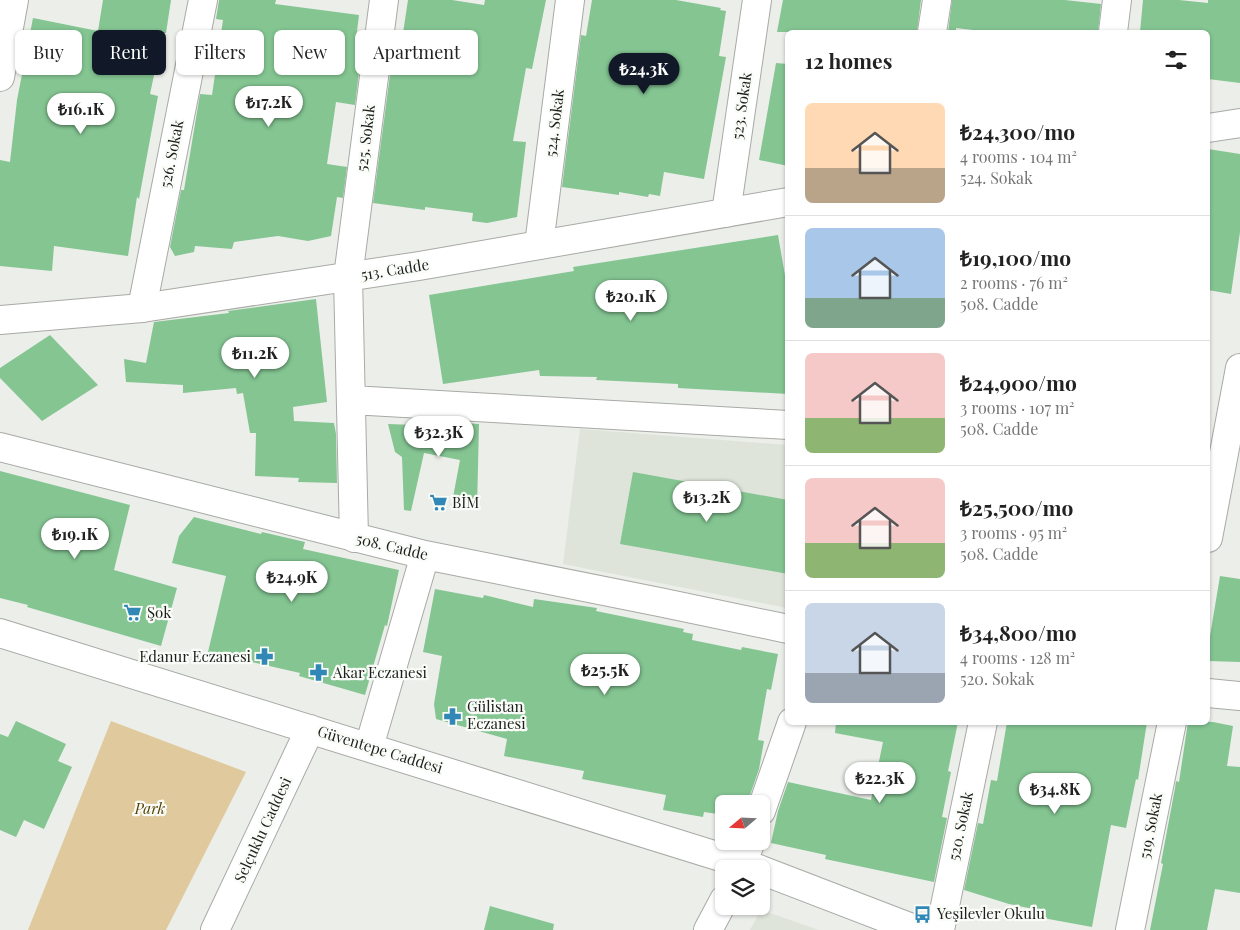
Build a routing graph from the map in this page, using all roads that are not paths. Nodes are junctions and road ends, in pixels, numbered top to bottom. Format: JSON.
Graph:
{"nodes":[{"id":1,"x":14,"y":0,"type":"edge"},
{"id":2,"x":203,"y":0,"type":"edge"},
{"id":3,"x":384,"y":0,"type":"edge"},
{"id":4,"x":570,"y":0,"type":"edge"},
{"id":5,"x":757,"y":0,"type":"edge"},
{"id":6,"x":937,"y":0,"type":"edge"},
{"id":7,"x":1117,"y":0,"type":"edge"},
{"id":8,"x":932,"y":30,"type":"edge"},
{"id":9,"x":1113,"y":30,"type":"edge"},
{"id":10,"x":0,"y":77,"type":"edge"},
{"id":11,"x":1240,"y":123,"type":"edge"},
{"id":12,"x":1210,"y":128,"type":"edge"},
{"id":13,"x":785,"y":202,"type":"edge"},
{"id":14,"x":726,"y":212,"type":"junction"},
{"id":15,"x":539,"y":245,"type":"junction"},
{"id":16,"x":348,"y":277,"type":"junction"},
{"id":17,"x":142,"y":308,"type":"junction"},
{"id":18,"x":0,"y":320,"type":"edge"},
{"id":19,"x":1240,"y":368,"type":"edge"},
{"id":20,"x":351,"y":400,"type":"junction"},
{"id":21,"x":785,"y":425,"type":"edge"},
{"id":22,"x":0,"y":447,"type":"edge"},
{"id":23,"x":1210,"y":527,"type":"edge"},
{"id":24,"x":354,"y":538,"type":"junction"},
{"id":25,"x":425,"y":555,"type":"junction"},
{"id":26,"x":785,"y":629,"type":"edge"},
{"id":27,"x":0,"y":633,"type":"edge"},
{"id":28,"x":1210,"y":693,"type":"edge"},
{"id":29,"x":1240,"y":696,"type":"edge"},
{"id":30,"x":791,"y":725,"type":"edge"},
{"id":31,"x":982,"y":725,"type":"edge"},
{"id":32,"x":1171,"y":725,"type":"edge"},
{"id":33,"x":310,"y":729,"type":"junction"},
{"id":34,"x":369,"y":747,"type":"junction"},
{"id":35,"x":767,"y":795,"type":"edge"},
{"id":36,"x":744,"y":860,"type":"edge"},
{"id":37,"x":770,"y":870,"type":"edge"},
{"id":38,"x":716,"y":915,"type":"edge"},
{"id":39,"x":215,"y":930,"type":"edge"},
{"id":40,"x":708,"y":930,"type":"edge"},
{"id":41,"x":917,"y":930,"type":"edge"},
{"id":42,"x":940,"y":930,"type":"edge"},
{"id":43,"x":1130,"y":930,"type":"edge"}],
"edges":[{"from":1,"to":10,"type":"street"},
{"from":2,"to":17,"type":"street","name":"526. Sokak"},
{"from":3,"to":16,"type":"street","name":"525. Sokak"},
{"from":4,"to":15,"type":"street","name":"524. Sokak"},
{"from":5,"to":14,"type":"street","name":"523. Sokak"},
{"from":6,"to":8,"type":"street"},
{"from":7,"to":9,"type":"street"},
{"from":11,"to":12,"type":"street"},
{"from":13,"to":14,"type":"street","name":"513. Cadde"},
{"from":14,"to":15,"type":"street","name":"513. Cadde"},
{"from":15,"to":16,"type":"street","name":"513. Cadde"},
{"from":16,"to":17,"type":"street","name":"513. Cadde"},
{"from":16,"to":20,"type":"street","name":"525. Sokak"},
{"from":17,"to":18,"type":"street","name":"513. Cadde"},
{"from":19,"to":23,"type":"street"},
{"from":20,"to":21,"type":"street"},
{"from":20,"to":24,"type":"street","name":"525. Sokak"},
{"from":22,"to":24,"type":"street","name":"508. Cadde"},
{"from":24,"to":25,"type":"street","name":"508. Cadde"},
{"from":25,"to":26,"type":"street","name":"508. Cadde"},
{"from":25,"to":34,"type":"street"},
{"from":27,"to":33,"type":"street","name":"Güventepe Caddesi"},
{"from":28,"to":29,"type":"street"},
{"from":30,"to":35,"type":"street"},
{"from":31,"to":42,"type":"street","name":"520. Sokak"},
{"from":32,"to":43,"type":"street","name":"519. Sokak"},
{"from":33,"to":34,"type":"street","name":"Güventepe Caddesi"},
{"from":33,"to":39,"type":"street","name":"Selçuklu Caddesi"},
{"from":34,"to":36,"type":"street","name":"Güventepe Caddesi"},
{"from":37,"to":41,"type":"street","name":"Güventepe Caddesi"},
{"from":38,"to":40,"type":"street"}]}
